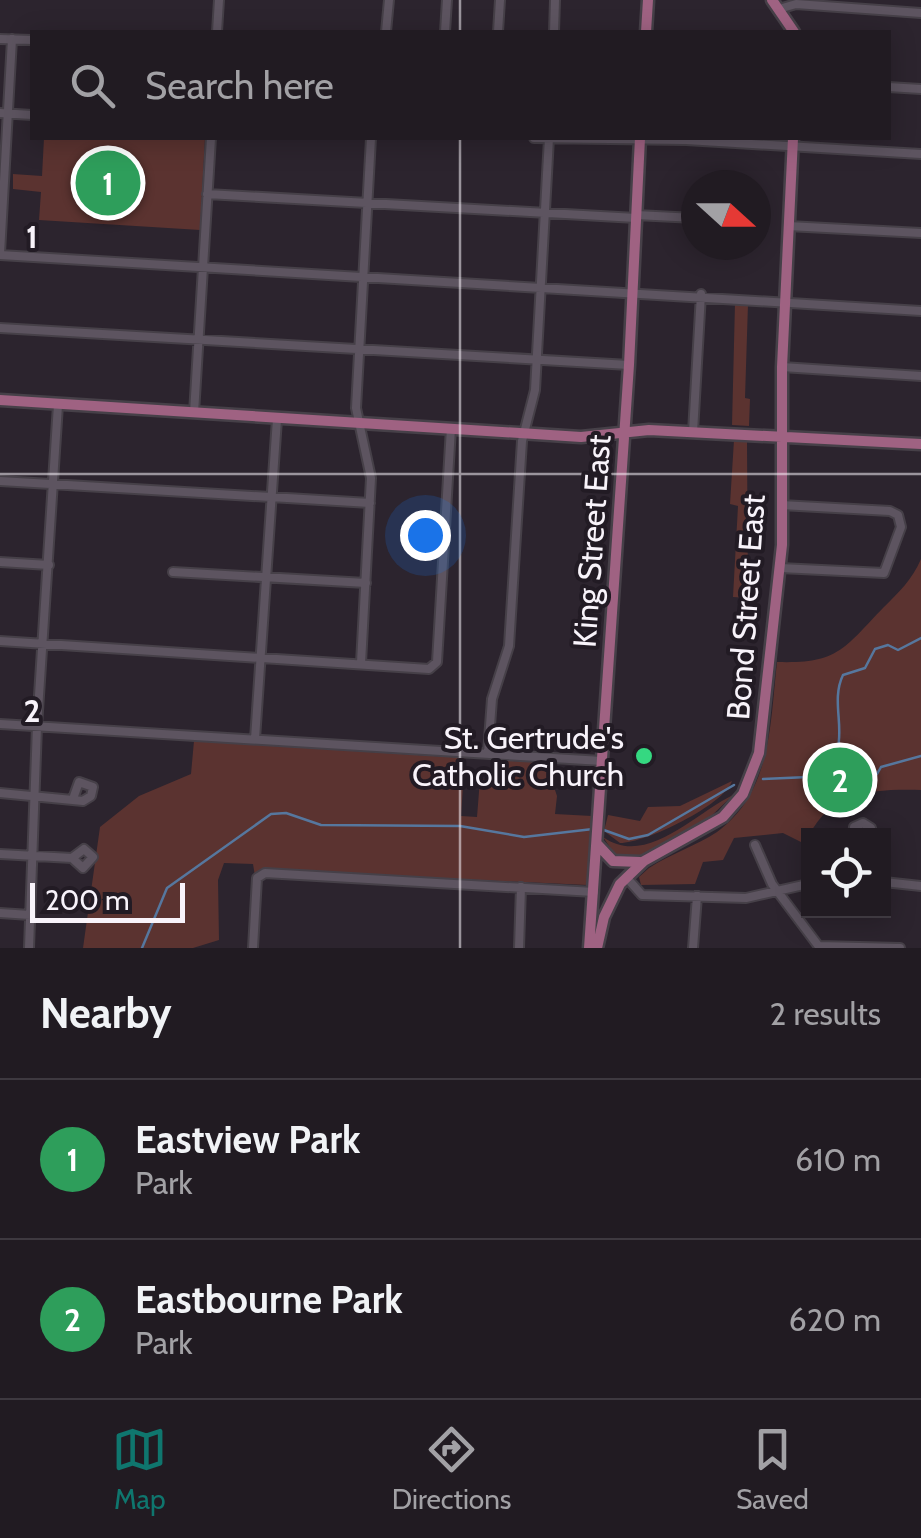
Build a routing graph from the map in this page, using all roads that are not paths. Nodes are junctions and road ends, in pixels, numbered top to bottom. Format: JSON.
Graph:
{"nodes":[{"id":1,"x":219,"y":0,"type":"edge"},
{"id":2,"x":389,"y":0,"type":"edge"},
{"id":3,"x":447,"y":0,"type":"edge"},
{"id":4,"x":500,"y":0,"type":"edge"},
{"id":5,"x":556,"y":0,"type":"edge"},
{"id":6,"x":648,"y":0,"type":"edge"},
{"id":7,"x":800,"y":3,"type":"edge"},
{"id":8,"x":776,"y":4,"type":"edge"},
{"id":9,"x":921,"y":14,"type":"edge"},
{"id":10,"x":217,"y":30,"type":"edge"},
{"id":11,"x":386,"y":30,"type":"edge"},
{"id":12,"x":445,"y":30,"type":"edge"},
{"id":13,"x":498,"y":30,"type":"edge"},
{"id":14,"x":554,"y":30,"type":"edge"},
{"id":15,"x":646,"y":30,"type":"edge"},
{"id":16,"x":793,"y":30,"type":"edge"},
{"id":17,"x":0,"y":38,"type":"edge"},
{"id":18,"x":12,"y":39,"type":"junction"},
{"id":19,"x":30,"y":40,"type":"edge"},
{"id":20,"x":891,"y":86,"type":"edge"},
{"id":21,"x":921,"y":89,"type":"edge"},
{"id":22,"x":5,"y":113,"type":"edge"},
{"id":23,"x":30,"y":115,"type":"edge"},
{"id":24,"x":212,"y":140,"type":"edge"},
{"id":25,"x":371,"y":140,"type":"edge"},
{"id":26,"x":549,"y":140,"type":"edge"},
{"id":27,"x":640,"y":140,"type":"edge"},
{"id":28,"x":691,"y":140,"type":"edge"},
{"id":29,"x":793,"y":142,"type":"edge"},
{"id":30,"x":921,"y":154,"type":"edge"},
{"id":31,"x":2,"y":181,"type":"edge"},
{"id":32,"x":207,"y":194,"type":"junction"},
{"id":33,"x":366,"y":203,"type":"junction"},
{"id":34,"x":544,"y":213,"type":"junction"},
{"id":35,"x":636,"y":217,"type":"junction"},
{"id":36,"x":681,"y":218,"type":"edge"},
{"id":37,"x":788,"y":226,"type":"junction"},
{"id":38,"x":921,"y":233,"type":"edge"},
{"id":39,"x":0,"y":254,"type":"edge"},
{"id":40,"x":203,"y":268,"type":"junction"},
{"id":41,"x":362,"y":277,"type":"junction"},
{"id":42,"x":542,"y":287,"type":"junction"},
{"id":43,"x":632,"y":290,"type":"junction"},
{"id":44,"x":701,"y":294,"type":"junction"},
{"id":45,"x":786,"y":300,"type":"junction"},
{"id":46,"x":921,"y":311,"type":"edge"},
{"id":47,"x":0,"y":328,"type":"edge"},
{"id":48,"x":198,"y":340,"type":"junction"},
{"id":49,"x":358,"y":350,"type":"junction"},
{"id":50,"x":537,"y":360,"type":"junction"},
{"id":51,"x":630,"y":365,"type":"junction"},
{"id":52,"x":782,"y":367,"type":"junction"},
{"id":53,"x":921,"y":376,"type":"edge"},
{"id":54,"x":0,"y":400,"type":"edge"},
{"id":55,"x":58,"y":405,"type":"junction"},
{"id":56,"x":194,"y":413,"type":"junction"},
{"id":57,"x":276,"y":419,"type":"junction"},
{"id":58,"x":358,"y":422,"type":"junction"},
{"id":59,"x":451,"y":428,"type":"junction"},
{"id":60,"x":693,"y":432,"type":"junction"},
{"id":61,"x":523,"y":433,"type":"junction"},
{"id":62,"x":625,"y":435,"type":"junction"},
{"id":63,"x":780,"y":436,"type":"junction"},
{"id":64,"x":921,"y":444,"type":"edge"},
{"id":65,"x":0,"y":481,"type":"edge"},
{"id":66,"x":53,"y":484,"type":"junction"},
{"id":67,"x":271,"y":500,"type":"junction"},
{"id":68,"x":370,"y":503,"type":"junction"},
{"id":69,"x":782,"y":505,"type":"junction"},
{"id":70,"x":0,"y":562,"type":"edge"},
{"id":71,"x":49,"y":565,"type":"junction"},
{"id":72,"x":780,"y":568,"type":"junction"},
{"id":73,"x":172,"y":572,"type":"dead end"},
{"id":74,"x":266,"y":580,"type":"junction"},
{"id":75,"x":366,"y":583,"type":"junction"},
{"id":76,"x":0,"y":640,"type":"edge"},
{"id":77,"x":42,"y":643,"type":"junction"},
{"id":78,"x":261,"y":658,"type":"junction"},
{"id":79,"x":361,"y":663,"type":"junction"},
{"id":80,"x":0,"y":724,"type":"edge"},
{"id":81,"x":37,"y":726,"type":"junction"},
{"id":82,"x":255,"y":738,"type":"junction"},
{"id":83,"x":488,"y":752,"type":"junction"},
{"id":84,"x":602,"y":760,"type":"junction"},
{"id":85,"x":0,"y":793,"type":"edge"},
{"id":86,"x":34,"y":795,"type":"junction"},
{"id":87,"x":74,"y":796,"type":"dead end"},
{"id":88,"x":597,"y":835,"type":"junction"},
{"id":89,"x":755,"y":845,"type":"dead end"},
{"id":90,"x":0,"y":854,"type":"edge"},
{"id":91,"x":32,"y":856,"type":"junction"},
{"id":92,"x":72,"y":858,"type":"dead end"},
{"id":93,"x":644,"y":861,"type":"junction"},
{"id":94,"x":626,"y":878,"type":"junction"},
{"id":95,"x":891,"y":883,"type":"edge"},
{"id":96,"x":801,"y":886,"type":"edge"},
{"id":97,"x":921,"y":886,"type":"edge"},
{"id":98,"x":521,"y":887,"type":"junction"},
{"id":99,"x":594,"y":892,"type":"junction"},
{"id":100,"x":778,"y":892,"type":"junction"},
{"id":101,"x":697,"y":896,"type":"junction"},
{"id":102,"x":0,"y":913,"type":"edge"},
{"id":103,"x":30,"y":915,"type":"junction"},
{"id":104,"x":818,"y":947,"type":"edge"},
{"id":105,"x":29,"y":948,"type":"edge"},
{"id":106,"x":253,"y":948,"type":"edge"},
{"id":107,"x":519,"y":948,"type":"edge"},
{"id":108,"x":589,"y":948,"type":"edge"},
{"id":109,"x":597,"y":948,"type":"edge"},
{"id":110,"x":693,"y":948,"type":"edge"},
{"id":111,"x":900,"y":948,"type":"edge"}],
"edges":[{"from":1,"to":10,"type":"street"},
{"from":2,"to":11,"type":"street"},
{"from":3,"to":12,"type":"street"},
{"from":4,"to":13,"type":"street"},
{"from":5,"to":14,"type":"street"},
{"from":6,"to":15,"type":"main road"},
{"from":7,"to":8,"type":"street"},
{"from":7,"to":9,"type":"street"},
{"from":8,"to":16,"type":"main road"},
{"from":17,"to":18,"type":"street"},
{"from":18,"to":19,"type":"street"},
{"from":18,"to":22,"type":"street"},
{"from":20,"to":21,"type":"street"},
{"from":22,"to":23,"type":"street"},
{"from":22,"to":31,"type":"street"},
{"from":24,"to":32,"type":"street"},
{"from":25,"to":33,"type":"street"},
{"from":26,"to":34,"type":"street"},
{"from":27,"to":35,"type":"main road","name":"King Street East"},
{"from":28,"to":29,"type":"street"},
{"from":29,"to":30,"type":"street"},
{"from":29,"to":37,"type":"main road","name":"Bond Street East"},
{"from":31,"to":39,"type":"street"},
{"from":32,"to":33,"type":"street"},
{"from":32,"to":40,"type":"street"},
{"from":33,"to":34,"type":"street"},
{"from":33,"to":41,"type":"street"},
{"from":34,"to":35,"type":"street"},
{"from":34,"to":42,"type":"street"},
{"from":35,"to":36,"type":"street"},
{"from":35,"to":43,"type":"main road","name":"King Street East"},
{"from":37,"to":38,"type":"street"},
{"from":37,"to":45,"type":"main road","name":"Bond Street East"},
{"from":39,"to":40,"type":"street"},
{"from":40,"to":41,"type":"street"},
{"from":40,"to":48,"type":"street"},
{"from":41,"to":42,"type":"street"},
{"from":41,"to":49,"type":"street"},
{"from":42,"to":43,"type":"street"},
{"from":42,"to":50,"type":"street"},
{"from":43,"to":44,"type":"street"},
{"from":43,"to":51,"type":"main road","name":"King Street East"},
{"from":44,"to":45,"type":"street"},
{"from":44,"to":60,"type":"street"},
{"from":45,"to":46,"type":"street"},
{"from":45,"to":52,"type":"main road","name":"Bond Street East"},
{"from":47,"to":48,"type":"street"},
{"from":48,"to":49,"type":"street"},
{"from":48,"to":56,"type":"street"},
{"from":49,"to":50,"type":"street"},
{"from":49,"to":58,"type":"street"},
{"from":50,"to":51,"type":"street"},
{"from":50,"to":61,"type":"street"},
{"from":51,"to":62,"type":"main road","name":"King Street East"},
{"from":52,"to":53,"type":"street"},
{"from":52,"to":63,"type":"main road","name":"Bond Street East"},
{"from":54,"to":55,"type":"main road"},
{"from":55,"to":56,"type":"main road"},
{"from":55,"to":66,"type":"street"},
{"from":56,"to":57,"type":"main road"},
{"from":57,"to":58,"type":"main road"},
{"from":57,"to":67,"type":"street"},
{"from":58,"to":59,"type":"main road"},
{"from":58,"to":68,"type":"street"},
{"from":59,"to":61,"type":"main road"},
{"from":59,"to":79,"type":"street"},
{"from":60,"to":62,"type":"main road"},
{"from":60,"to":63,"type":"main road"},
{"from":61,"to":62,"type":"main road"},
{"from":61,"to":83,"type":"street"},
{"from":62,"to":84,"type":"main road","name":"King Street East"},
{"from":63,"to":64,"type":"main road"},
{"from":63,"to":69,"type":"main road","name":"Bond Street East"},
{"from":65,"to":66,"type":"street"},
{"from":66,"to":67,"type":"street"},
{"from":66,"to":71,"type":"street"},
{"from":67,"to":68,"type":"street"},
{"from":67,"to":74,"type":"street"},
{"from":68,"to":75,"type":"street"},
{"from":69,"to":72,"type":"main road","name":"Bond Street East"},
{"from":69,"to":72,"type":"street"},
{"from":70,"to":71,"type":"street"},
{"from":71,"to":77,"type":"street"},
{"from":72,"to":93,"type":"main road","name":"Bond Street East"},
{"from":73,"to":74,"type":"street"},
{"from":74,"to":75,"type":"street"},
{"from":74,"to":78,"type":"street"},
{"from":75,"to":79,"type":"street"},
{"from":76,"to":77,"type":"street"},
{"from":77,"to":78,"type":"street"},
{"from":77,"to":81,"type":"street"},
{"from":78,"to":79,"type":"street"},
{"from":78,"to":82,"type":"street"},
{"from":80,"to":81,"type":"street"},
{"from":81,"to":82,"type":"street"},
{"from":81,"to":86,"type":"street"},
{"from":82,"to":83,"type":"street"},
{"from":83,"to":84,"type":"street"},
{"from":84,"to":88,"type":"main road","name":"King Street East"},
{"from":85,"to":86,"type":"street"},
{"from":86,"to":87,"type":"street"},
{"from":86,"to":91,"type":"street"},
{"from":88,"to":93,"type":"main road"},
{"from":88,"to":99,"type":"main road","name":"King Street East"},
{"from":89,"to":100,"type":"street"},
{"from":90,"to":91,"type":"street"},
{"from":91,"to":92,"type":"street"},
{"from":91,"to":103,"type":"street"},
{"from":93,"to":94,"type":"main road","name":"Bond Street East"},
{"from":94,"to":101,"type":"street"},
{"from":94,"to":109,"type":"main road","name":"Bond Street East"},
{"from":95,"to":97,"type":"street"},
{"from":96,"to":100,"type":"street"},
{"from":98,"to":99,"type":"street"},
{"from":98,"to":106,"type":"street"},
{"from":98,"to":107,"type":"street"},
{"from":99,"to":108,"type":"main road","name":"King Street East"},
{"from":100,"to":101,"type":"street"},
{"from":100,"to":104,"type":"street"},
{"from":101,"to":110,"type":"street"},
{"from":102,"to":103,"type":"street"},
{"from":103,"to":105,"type":"street"},
{"from":104,"to":111,"type":"street"}]}
